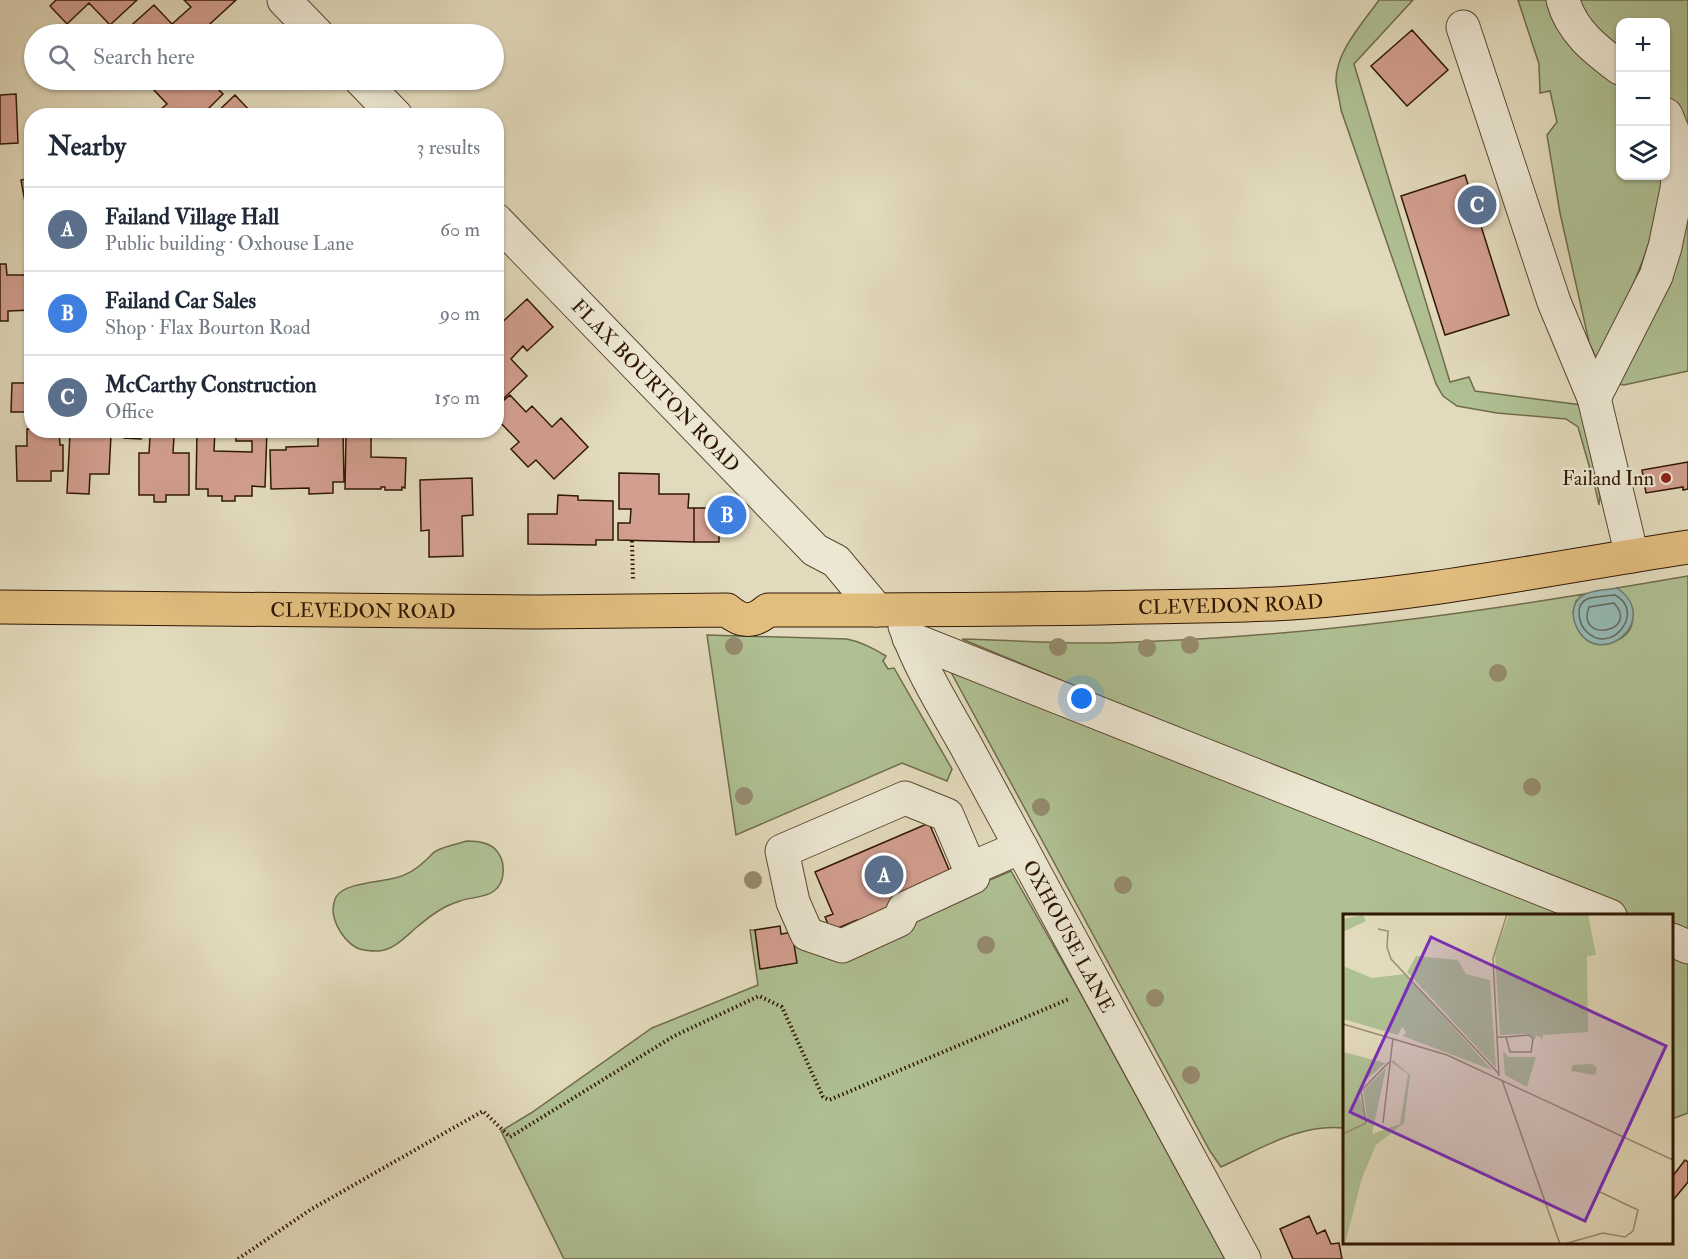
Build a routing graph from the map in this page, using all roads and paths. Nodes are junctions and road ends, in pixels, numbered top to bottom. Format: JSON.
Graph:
{"nodes":[{"id":1,"x":284,"y":0,"type":"edge"},
{"id":2,"x":1563,"y":0,"type":"edge"},
{"id":3,"x":307,"y":24,"type":"edge"},
{"id":4,"x":1463,"y":27,"type":"dead end"},
{"id":5,"x":1616,"y":65,"type":"edge"},
{"id":6,"x":371,"y":90,"type":"edge"},
{"id":7,"x":388,"y":108,"type":"edge"},
{"id":8,"x":1670,"y":126,"type":"edge"},
{"id":9,"x":504,"y":227,"type":"edge"},
{"id":10,"x":1594,"y":398,"type":"junction"},
{"id":11,"x":632,"y":541,"type":"dead end"},
{"id":12,"x":1688,"y":547,"type":"edge"},
{"id":13,"x":815,"y":549,"type":"junction"},
{"id":14,"x":1632,"y":556,"type":"junction"},
{"id":15,"x":0,"y":607,"type":"edge"},
{"id":16,"x":843,"y":610,"type":"junction"},
{"id":17,"x":633,"y":611,"type":"junction"},
{"id":18,"x":896,"y":619,"type":"junction"},
{"id":19,"x":1021,"y":847,"type":"junction"},
{"id":20,"x":970,"y":869,"type":"junction"},
{"id":21,"x":1608,"y":914,"type":"edge"},
{"id":22,"x":1673,"y":941,"type":"edge"},
{"id":23,"x":1688,"y":947,"type":"edge"},
{"id":24,"x":1097,"y":987,"type":"junction"},
{"id":25,"x":238,"y":1259,"type":"edge"},
{"id":26,"x":1244,"y":1259,"type":"edge"}],
"edges":[{"from":1,"to":3,"type":"street"},
{"from":2,"to":5,"type":"street"},
{"from":4,"to":10,"type":"street"},
{"from":6,"to":7,"type":"street"},
{"from":8,"to":10,"type":"street"},
{"from":9,"to":13,"type":"street","name":"FLAX BOURTON ROAD"},
{"from":10,"to":14,"type":"street"},
{"from":11,"to":17,"type":"path"},
{"from":12,"to":14,"type":"main road","name":"CLEVEDON ROAD"},
{"from":13,"to":16,"type":"street","name":"FLAX BOURTON ROAD"},
{"from":13,"to":18,"type":"street","name":"FLAX BOURTON ROAD"},
{"from":14,"to":18,"type":"main road","name":"CLEVEDON ROAD"},
{"from":15,"to":17,"type":"main road","name":"CLEVEDON ROAD"},
{"from":16,"to":17,"type":"main road","name":"CLEVEDON ROAD"},
{"from":16,"to":18,"type":"main road","name":"CLEVEDON ROAD"},
{"from":18,"to":19,"type":"street","name":"OXHOUSE LANE"},
{"from":18,"to":21,"type":"street"},
{"from":19,"to":20,"type":"street"},
{"from":19,"to":24,"type":"street","name":"OXHOUSE LANE"},
{"from":20,"to":20,"type":"street"},
{"from":22,"to":23,"type":"street"},
{"from":24,"to":25,"type":"path"},
{"from":24,"to":26,"type":"street","name":"OXHOUSE LANE"}]}
